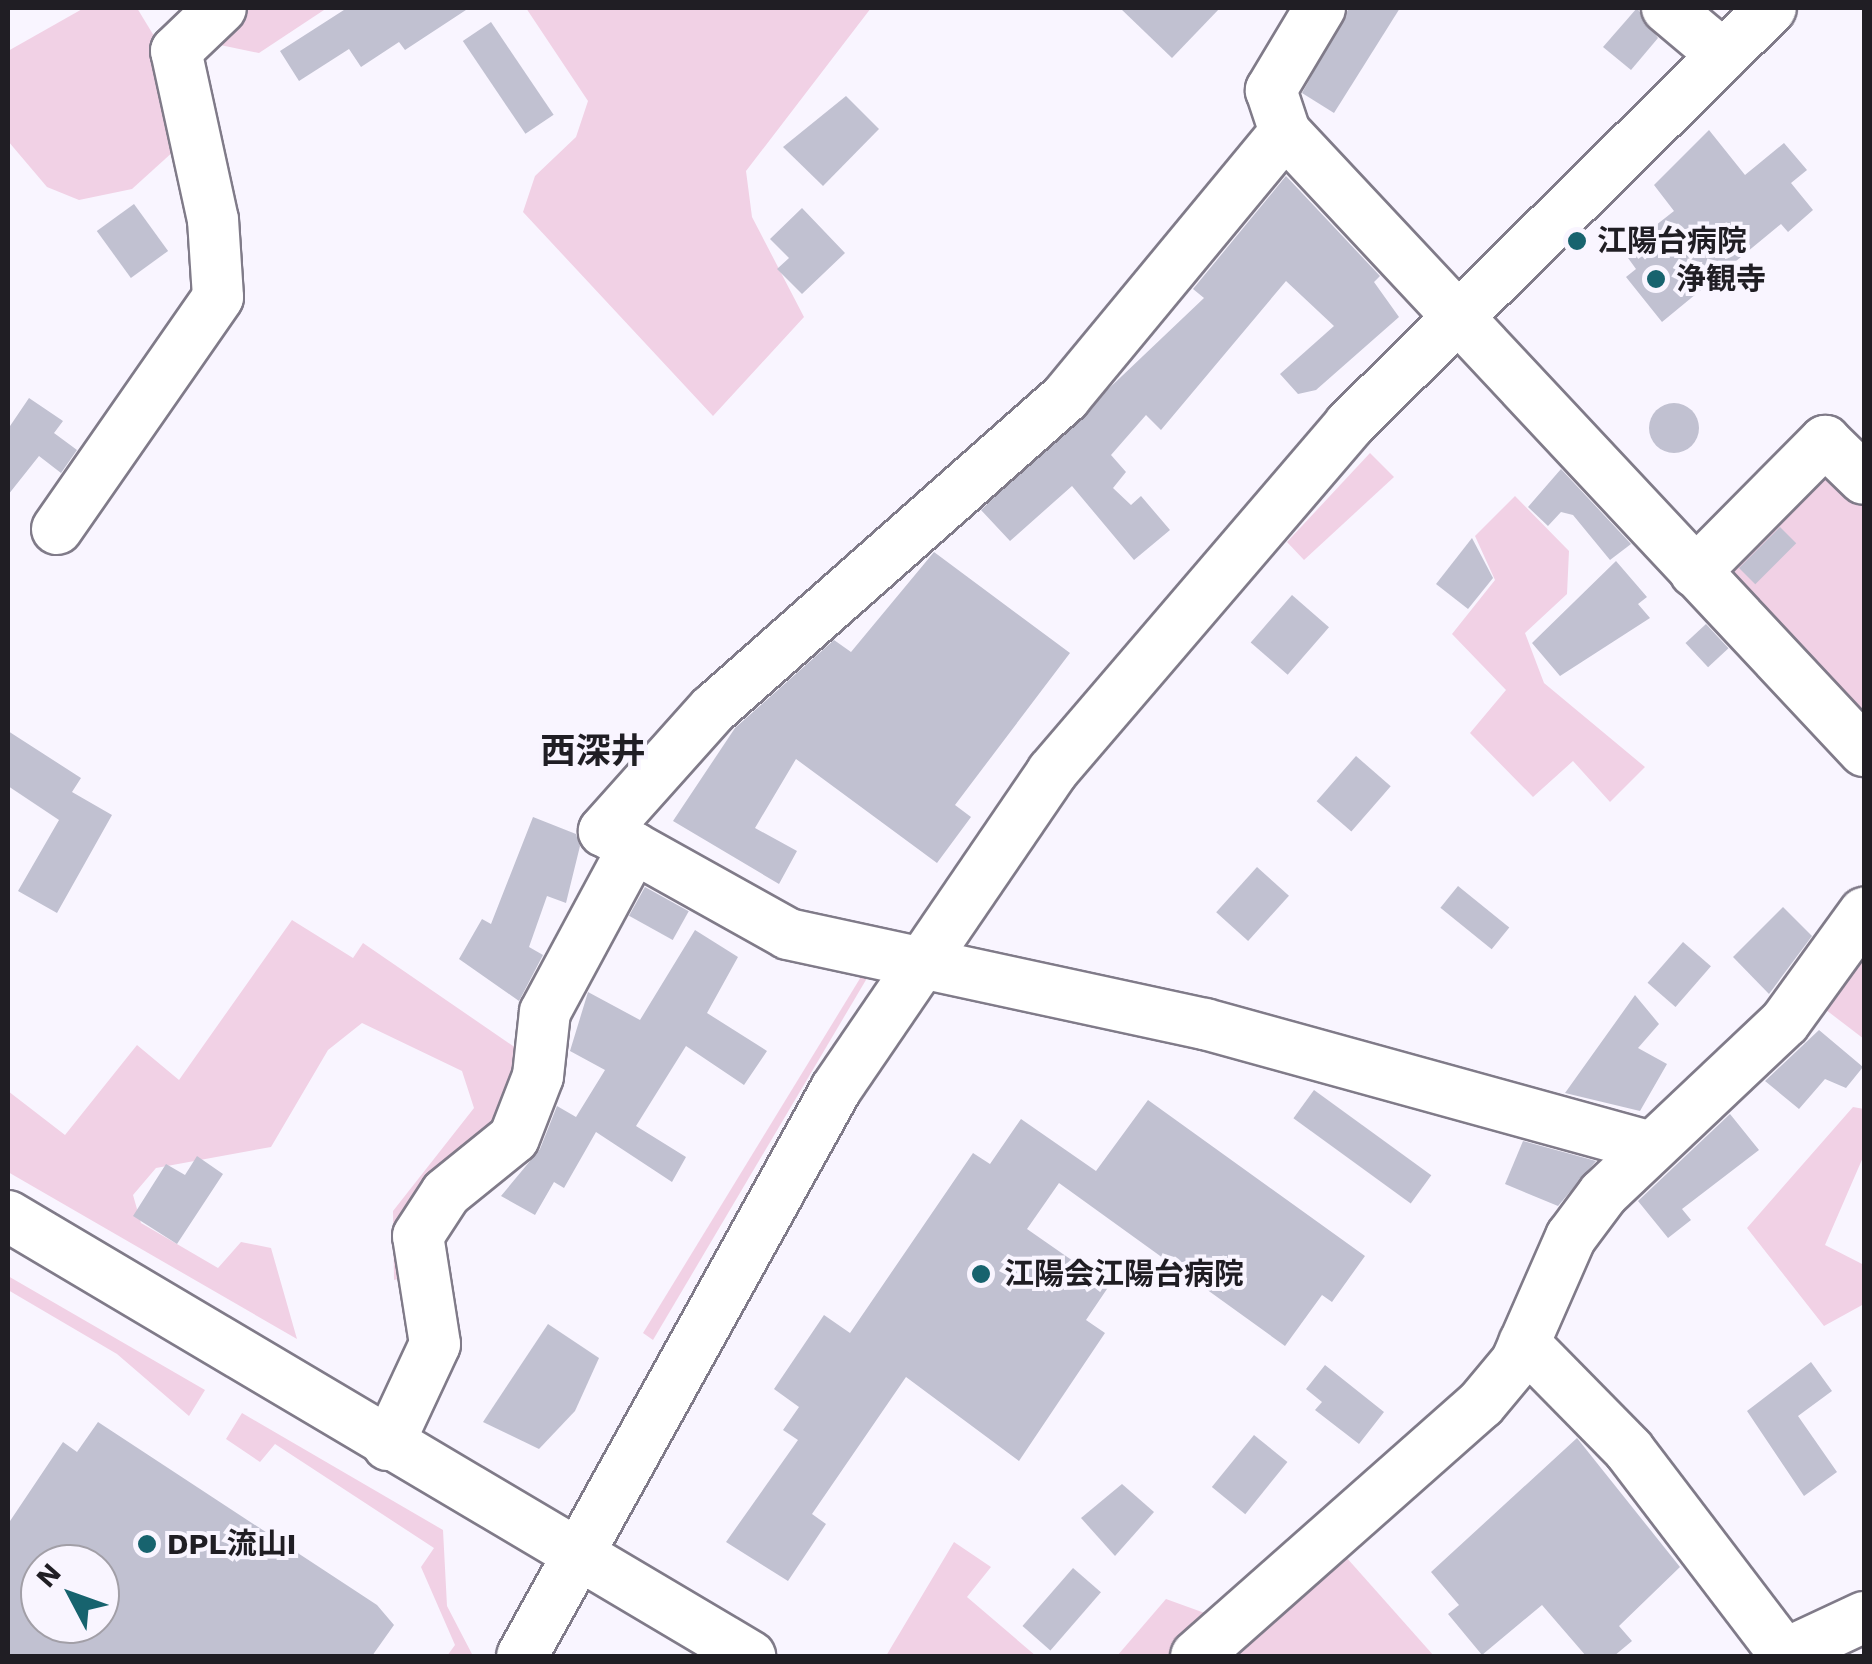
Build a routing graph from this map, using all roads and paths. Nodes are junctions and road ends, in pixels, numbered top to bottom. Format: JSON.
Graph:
{"nodes":[{"id":1,"x":221,"y":8,"type":"edge"},
{"id":2,"x":1320,"y":8,"type":"edge"},
{"id":3,"x":1668,"y":8,"type":"edge"},
{"id":4,"x":1771,"y":8,"type":"edge"},
{"id":5,"x":1722,"y":55,"type":"junction"},
{"id":6,"x":1284,"y":132,"type":"junction"},
{"id":7,"x":1460,"y":316,"type":"junction"},
{"id":8,"x":1864,"y":479,"type":"edge"},
{"id":9,"x":57,"y":529,"type":"dead end"},
{"id":10,"x":1694,"y":572,"type":"junction"},
{"id":11,"x":1864,"y":752,"type":"edge"},
{"id":12,"x":634,"y":848,"type":"junction"},
{"id":13,"x":1864,"y":913,"type":"edge"},
{"id":14,"x":914,"y":964,"type":"junction"},
{"id":15,"x":1648,"y":1146,"type":"junction"},
{"id":16,"x":8,"y":1216,"type":"edge"},
{"id":17,"x":1524,"y":1343,"type":"junction"},
{"id":18,"x":388,"y":1445,"type":"junction"},
{"id":19,"x":576,"y":1554,"type":"junction"},
{"id":20,"x":1864,"y":1617,"type":"edge"},
{"id":21,"x":1785,"y":1655,"type":"edge"},
{"id":22,"x":522,"y":1656,"type":"edge"},
{"id":23,"x":750,"y":1656,"type":"edge"},
{"id":24,"x":1196,"y":1656,"type":"edge"}],
"edges":[{"from":1,"to":9,"type":"street"},
{"from":2,"to":6,"type":"street"},
{"from":3,"to":5,"type":"street"},
{"from":4,"to":5,"type":"street"},
{"from":5,"to":7,"type":"street"},
{"from":6,"to":7,"type":"street"},
{"from":6,"to":12,"type":"street"},
{"from":7,"to":10,"type":"street"},
{"from":7,"to":14,"type":"street"},
{"from":8,"to":10,"type":"street"},
{"from":10,"to":11,"type":"street"},
{"from":12,"to":14,"type":"street"},
{"from":12,"to":18,"type":"street"},
{"from":13,"to":15,"type":"street"},
{"from":14,"to":15,"type":"street"},
{"from":14,"to":19,"type":"street"},
{"from":15,"to":17,"type":"street"},
{"from":16,"to":18,"type":"street"},
{"from":17,"to":21,"type":"street"},
{"from":17,"to":24,"type":"street"},
{"from":18,"to":19,"type":"street"},
{"from":19,"to":22,"type":"street"},
{"from":19,"to":23,"type":"street"},
{"from":20,"to":21,"type":"street"}]}
